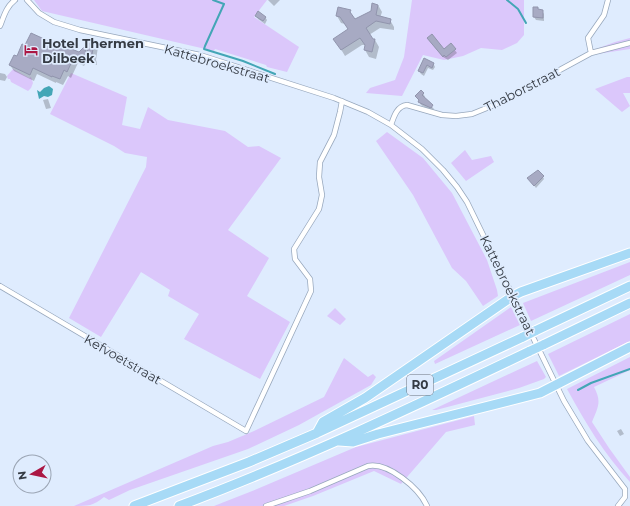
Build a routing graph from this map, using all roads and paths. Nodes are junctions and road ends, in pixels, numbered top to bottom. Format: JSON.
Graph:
{"nodes":[{"id":1,"x":15,"y":0,"type":"edge"},
{"id":2,"x":27,"y":0,"type":"edge"},
{"id":3,"x":608,"y":0,"type":"edge"},
{"id":4,"x":0,"y":26,"type":"edge"},
{"id":5,"x":630,"y":43,"type":"edge"},
{"id":6,"x":591,"y":53,"type":"junction"},
{"id":7,"x":342,"y":101,"type":"junction"},
{"id":8,"x":391,"y":125,"type":"junction"},
{"id":9,"x":630,"y":253,"type":"edge"},
{"id":10,"x":0,"y":286,"type":"edge"},
{"id":11,"x":630,"y":286,"type":"edge"},
{"id":12,"x":513,"y":296,"type":"junction"},
{"id":13,"x":630,"y":303,"type":"edge"},
{"id":14,"x":630,"y":347,"type":"edge"},
{"id":15,"x":556,"y":385,"type":"junction"},
{"id":16,"x":317,"y":433,"type":"junction"},
{"id":17,"x":339,"y":441,"type":"junction"},
{"id":18,"x":630,"y":489,"type":"edge"},
{"id":19,"x":625,"y":497,"type":"junction"},
{"id":20,"x":134,"y":506,"type":"edge"},
{"id":21,"x":179,"y":506,"type":"edge"},
{"id":22,"x":266,"y":506,"type":"edge"},
{"id":23,"x":427,"y":506,"type":"edge"},
{"id":24,"x":618,"y":506,"type":"edge"}],
"edges":[{"from":1,"to":4,"type":"street"},
{"from":2,"to":7,"type":"street","name":"Kattebroekstraat"},
{"from":3,"to":6,"type":"street"},
{"from":5,"to":6,"type":"street","name":"Thaborstraat"},
{"from":6,"to":8,"type":"street","name":"Thaborstraat"},
{"from":7,"to":8,"type":"street","name":"Kattebroekstraat"},
{"from":7,"to":10,"type":"street","name":"Kefvoetstraat"},
{"from":8,"to":12,"type":"street","name":"Kattebroekstraat"},
{"from":9,"to":12,"type":"highway"},
{"from":11,"to":16,"type":"highway","number":"R0","bridge":true},
{"from":12,"to":15,"type":"street","name":"Kattebroekstraat"},
{"from":12,"to":16,"type":"highway"},
{"from":13,"to":17,"type":"highway","number":"R0","bridge":true},
{"from":14,"to":15,"type":"highway"},
{"from":15,"to":17,"type":"highway"},
{"from":15,"to":19,"type":"street","name":"Kattebroekstraat"},
{"from":16,"to":20,"type":"highway","number":"R0"},
{"from":17,"to":21,"type":"highway","number":"R0"},
{"from":18,"to":19,"type":"street"},
{"from":19,"to":24,"type":"street"},
{"from":22,"to":23,"type":"street"}]}
